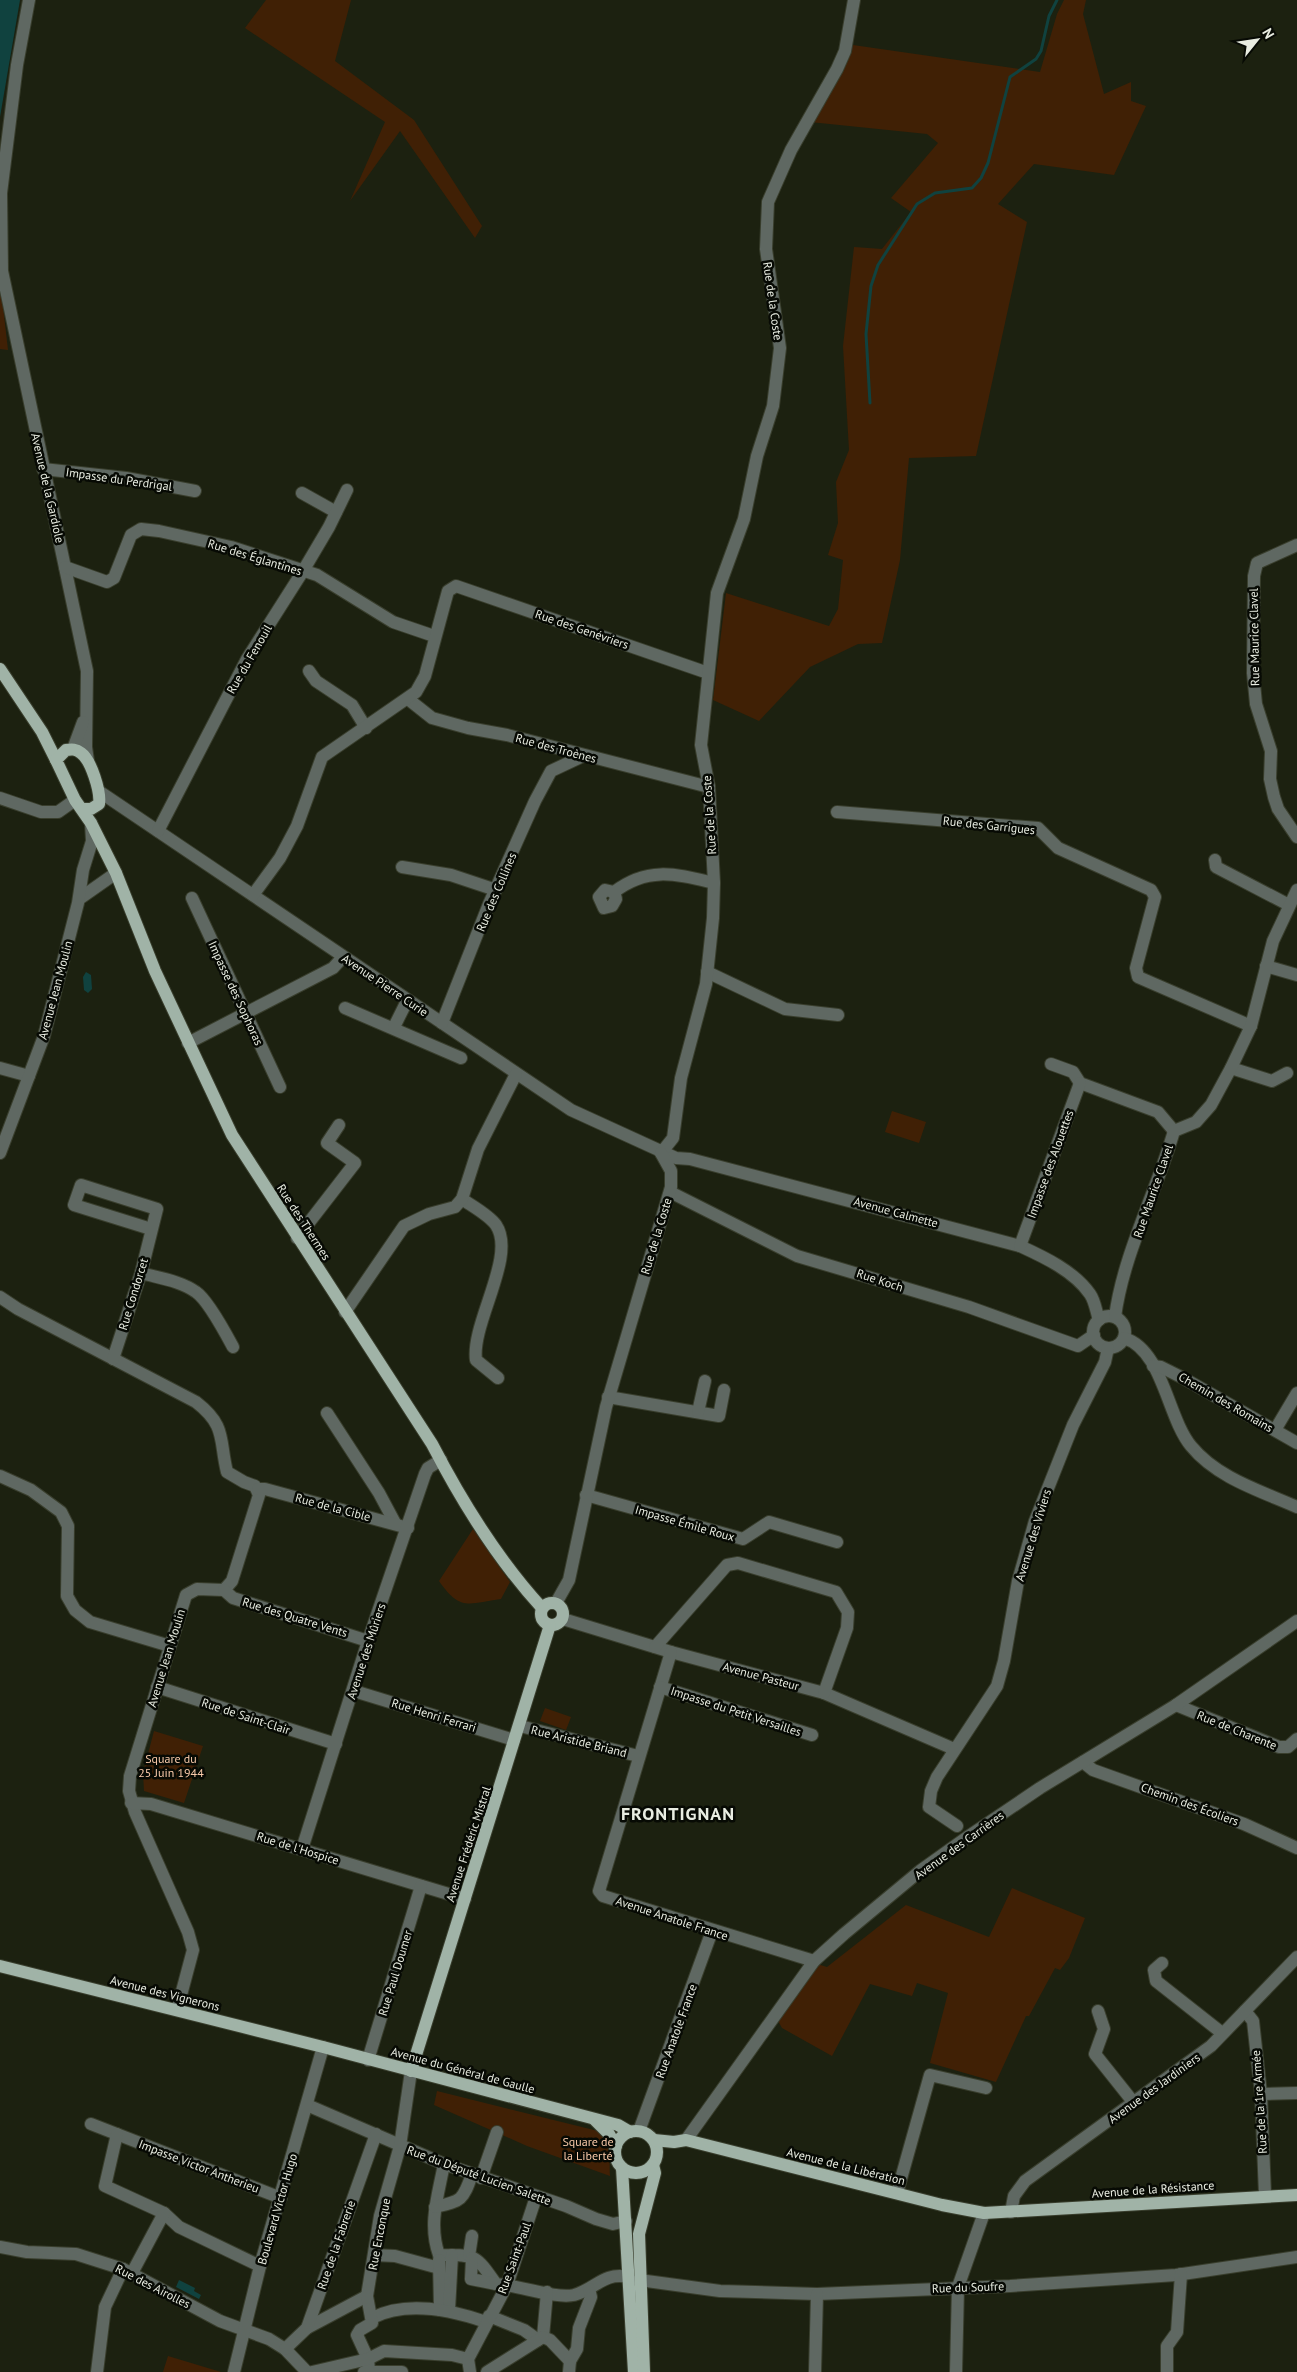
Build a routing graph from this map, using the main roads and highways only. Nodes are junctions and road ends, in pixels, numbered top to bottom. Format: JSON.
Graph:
{"nodes":[{"id":1,"x":0,"y":669,"type":"edge"},
{"id":2,"x":42,"y":732,"type":"junction"},
{"id":3,"x":70,"y":749,"type":"junction"},
{"id":4,"x":56,"y":760,"type":"junction"},
{"id":5,"x":90,"y":803,"type":"junction"},
{"id":6,"x":542,"y":1608,"type":"junction"},
{"id":7,"x":550,"y":1625,"type":"junction"},
{"id":8,"x":0,"y":1966,"type":"edge"},
{"id":9,"x":323,"y":2047,"type":"joint"},
{"id":10,"x":411,"y":2071,"type":"junction"},
{"id":11,"x":595,"y":2120,"type":"junction"},
{"id":12,"x":634,"y":2131,"type":"junction"},
{"id":13,"x":654,"y":2140,"type":"junction"},
{"id":14,"x":680,"y":2141,"type":"junction"},
{"id":15,"x":616,"y":2146,"type":"junction"},
{"id":16,"x":655,"y":2161,"type":"junction"},
{"id":17,"x":622,"y":2168,"type":"junction"},
{"id":18,"x":1297,"y":2195,"type":"edge"},
{"id":19,"x":1011,"y":2212,"type":"joint"},
{"id":20,"x":644,"y":2216,"type":"junction"},
{"id":21,"x":626,"y":2221,"type":"junction"},
{"id":22,"x":633,"y":2278,"type":"junction"},
{"id":23,"x":634,"y":2372,"type":"edge"},
{"id":24,"x":644,"y":2372,"type":"edge"}],
"edges":[{"from":1,"to":2,"type":"main road"},
{"from":2,"to":3,"type":"main road"},
{"from":2,"to":4,"type":"main road"},
{"from":3,"to":4,"type":"main road"},
{"from":3,"to":5,"type":"main road"},
{"from":4,"to":5,"type":"main road"},
{"from":5,"to":6,"type":"main road","name":"Rue des Thermes"},
{"from":6,"to":7,"type":"main road"},
{"from":6,"to":7,"type":"main road"},
{"from":7,"to":10,"type":"main road","name":"Avenue Frédéric Mistral"},
{"from":8,"to":9,"type":"main road","name":"Avenue des Vignerons"},
{"from":9,"to":10,"type":"main road","name":"Avenue du Général de Gaulle"},
{"from":10,"to":11,"type":"main road","name":"Avenue du Général de Gaulle"},
{"from":11,"to":12,"type":"main road","name":"Avenue du Général de Gaulle"},
{"from":11,"to":15,"type":"main road"},
{"from":12,"to":13,"type":"main road"},
{"from":12,"to":15,"type":"main road"},
{"from":13,"to":14,"type":"main road","name":"Avenue de la Libération"},
{"from":13,"to":16,"type":"main road"},
{"from":14,"to":16,"type":"main road"},
{"from":14,"to":19,"type":"main road","name":"Avenue de la Libération"},
{"from":15,"to":17,"type":"main road"},
{"from":16,"to":17,"type":"main road"},
{"from":16,"to":20,"type":"main road"},
{"from":17,"to":21,"type":"main road"},
{"from":18,"to":19,"type":"main road","name":"Avenue de la Résistance"},
{"from":20,"to":21,"type":"main road"},
{"from":20,"to":22,"type":"main road"},
{"from":21,"to":22,"type":"main road"},
{"from":22,"to":23,"type":"main road"},
{"from":22,"to":24,"type":"main road"}]}
